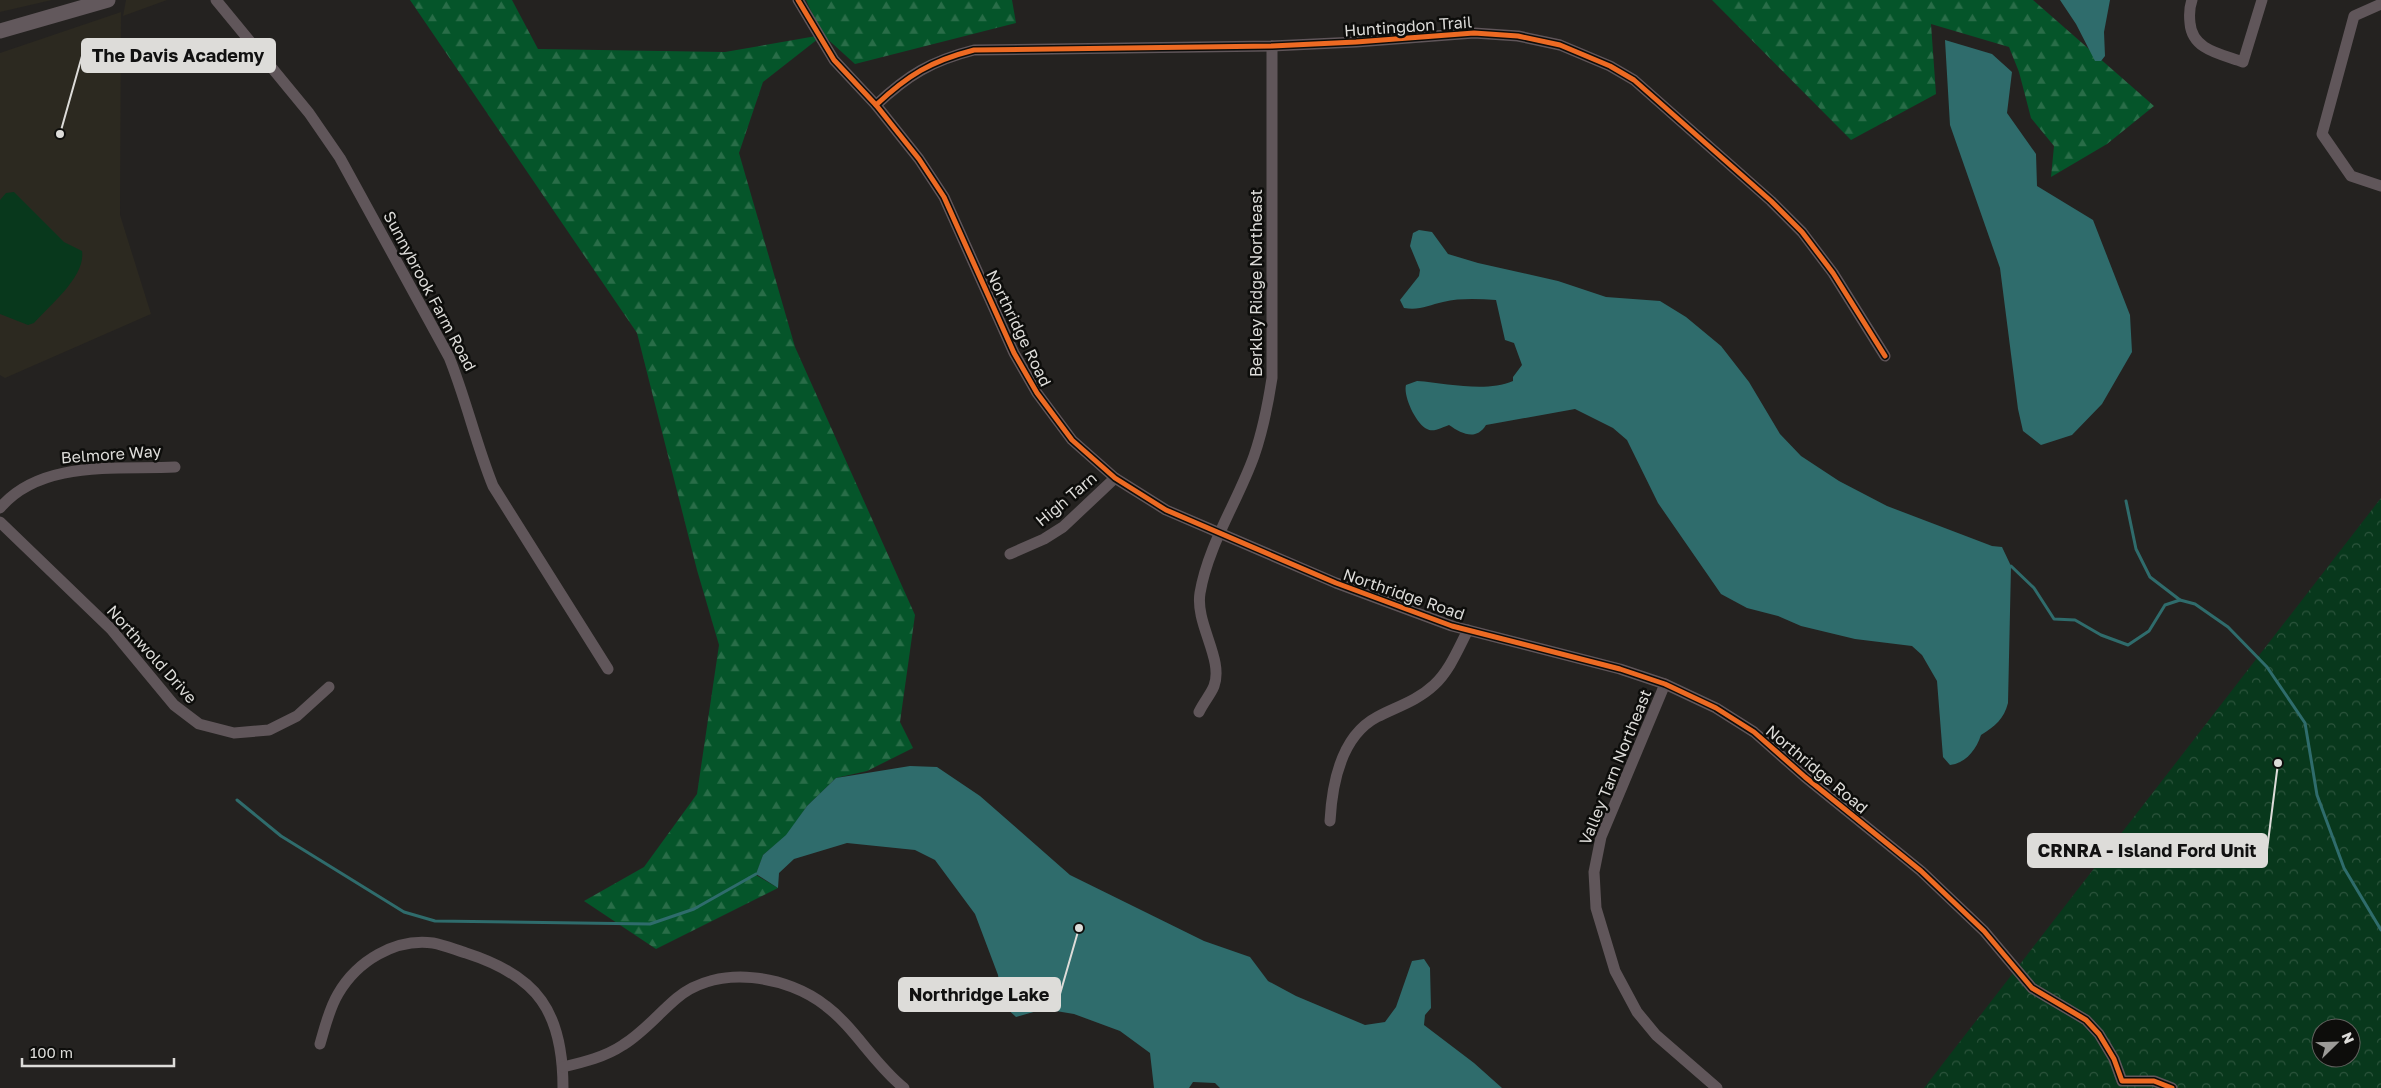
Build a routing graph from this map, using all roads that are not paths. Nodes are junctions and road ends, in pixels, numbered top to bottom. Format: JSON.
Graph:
{"nodes":[{"id":1,"x":108,"y":0,"type":"edge"},
{"id":2,"x":216,"y":0,"type":"edge"},
{"id":3,"x":798,"y":0,"type":"edge"},
{"id":4,"x":2192,"y":0,"type":"edge"},
{"id":5,"x":2262,"y":0,"type":"edge"},
{"id":6,"x":2381,"y":4,"type":"edge"},
{"id":7,"x":0,"y":31,"type":"edge"},
{"id":8,"x":1272,"y":46,"type":"junction"},
{"id":9,"x":876,"y":105,"type":"junction"},
{"id":10,"x":2380,"y":184,"type":"edge"},
{"id":11,"x":1885,"y":356,"type":"dead end"},
{"id":12,"x":175,"y":467,"type":"dead end"},
{"id":13,"x":1115,"y":478,"type":"junction"},
{"id":14,"x":0,"y":508,"type":"edge"},
{"id":15,"x":0,"y":522,"type":"edge"},
{"id":16,"x":1220,"y":535,"type":"junction"},
{"id":17,"x":1010,"y":554,"type":"dead end"},
{"id":18,"x":1468,"y":630,"type":"junction"},
{"id":19,"x":608,"y":669,"type":"dead end"},
{"id":20,"x":1665,"y":684,"type":"junction"},
{"id":21,"x":329,"y":687,"type":"dead end"},
{"id":22,"x":1199,"y":712,"type":"dead end"},
{"id":23,"x":1330,"y":822,"type":"dead end"},
{"id":24,"x":320,"y":1044,"type":"dead end"},
{"id":25,"x":563,"y":1068,"type":"junction"},
{"id":26,"x":563,"y":1088,"type":"edge"},
{"id":27,"x":904,"y":1088,"type":"edge"},
{"id":28,"x":1717,"y":1088,"type":"edge"},
{"id":29,"x":2172,"y":1088,"type":"edge"}],
"edges":[{"from":1,"to":7,"type":"street"},
{"from":2,"to":19,"type":"street","name":"Sunnybrook Farm Road"},
{"from":3,"to":9,"type":"street","name":"Northridge Road"},
{"from":4,"to":5,"type":"street"},
{"from":6,"to":10,"type":"street"},
{"from":8,"to":9,"type":"street","name":"Huntingdon Trail"},
{"from":8,"to":11,"type":"street","name":"Huntingdon Trail"},
{"from":8,"to":16,"type":"street","name":"Berkley Ridge Northeast"},
{"from":9,"to":13,"type":"street","name":"Northridge Road"},
{"from":12,"to":14,"type":"street","name":"Belmore Way"},
{"from":13,"to":16,"type":"street","name":"Northridge Road"},
{"from":13,"to":17,"type":"street","name":"High Tarn"},
{"from":15,"to":21,"type":"street","name":"Northwold Drive"},
{"from":16,"to":18,"type":"street","name":"Northridge Road"},
{"from":16,"to":22,"type":"street","name":"Berkley Ridge Northeast"},
{"from":18,"to":20,"type":"street","name":"Northridge Road"},
{"from":18,"to":23,"type":"street"},
{"from":20,"to":28,"type":"street","name":"Valley Tarn Northeast"},
{"from":20,"to":29,"type":"street","name":"Northridge Road"},
{"from":24,"to":25,"type":"street"},
{"from":25,"to":26,"type":"street"},
{"from":25,"to":27,"type":"street"}]}
